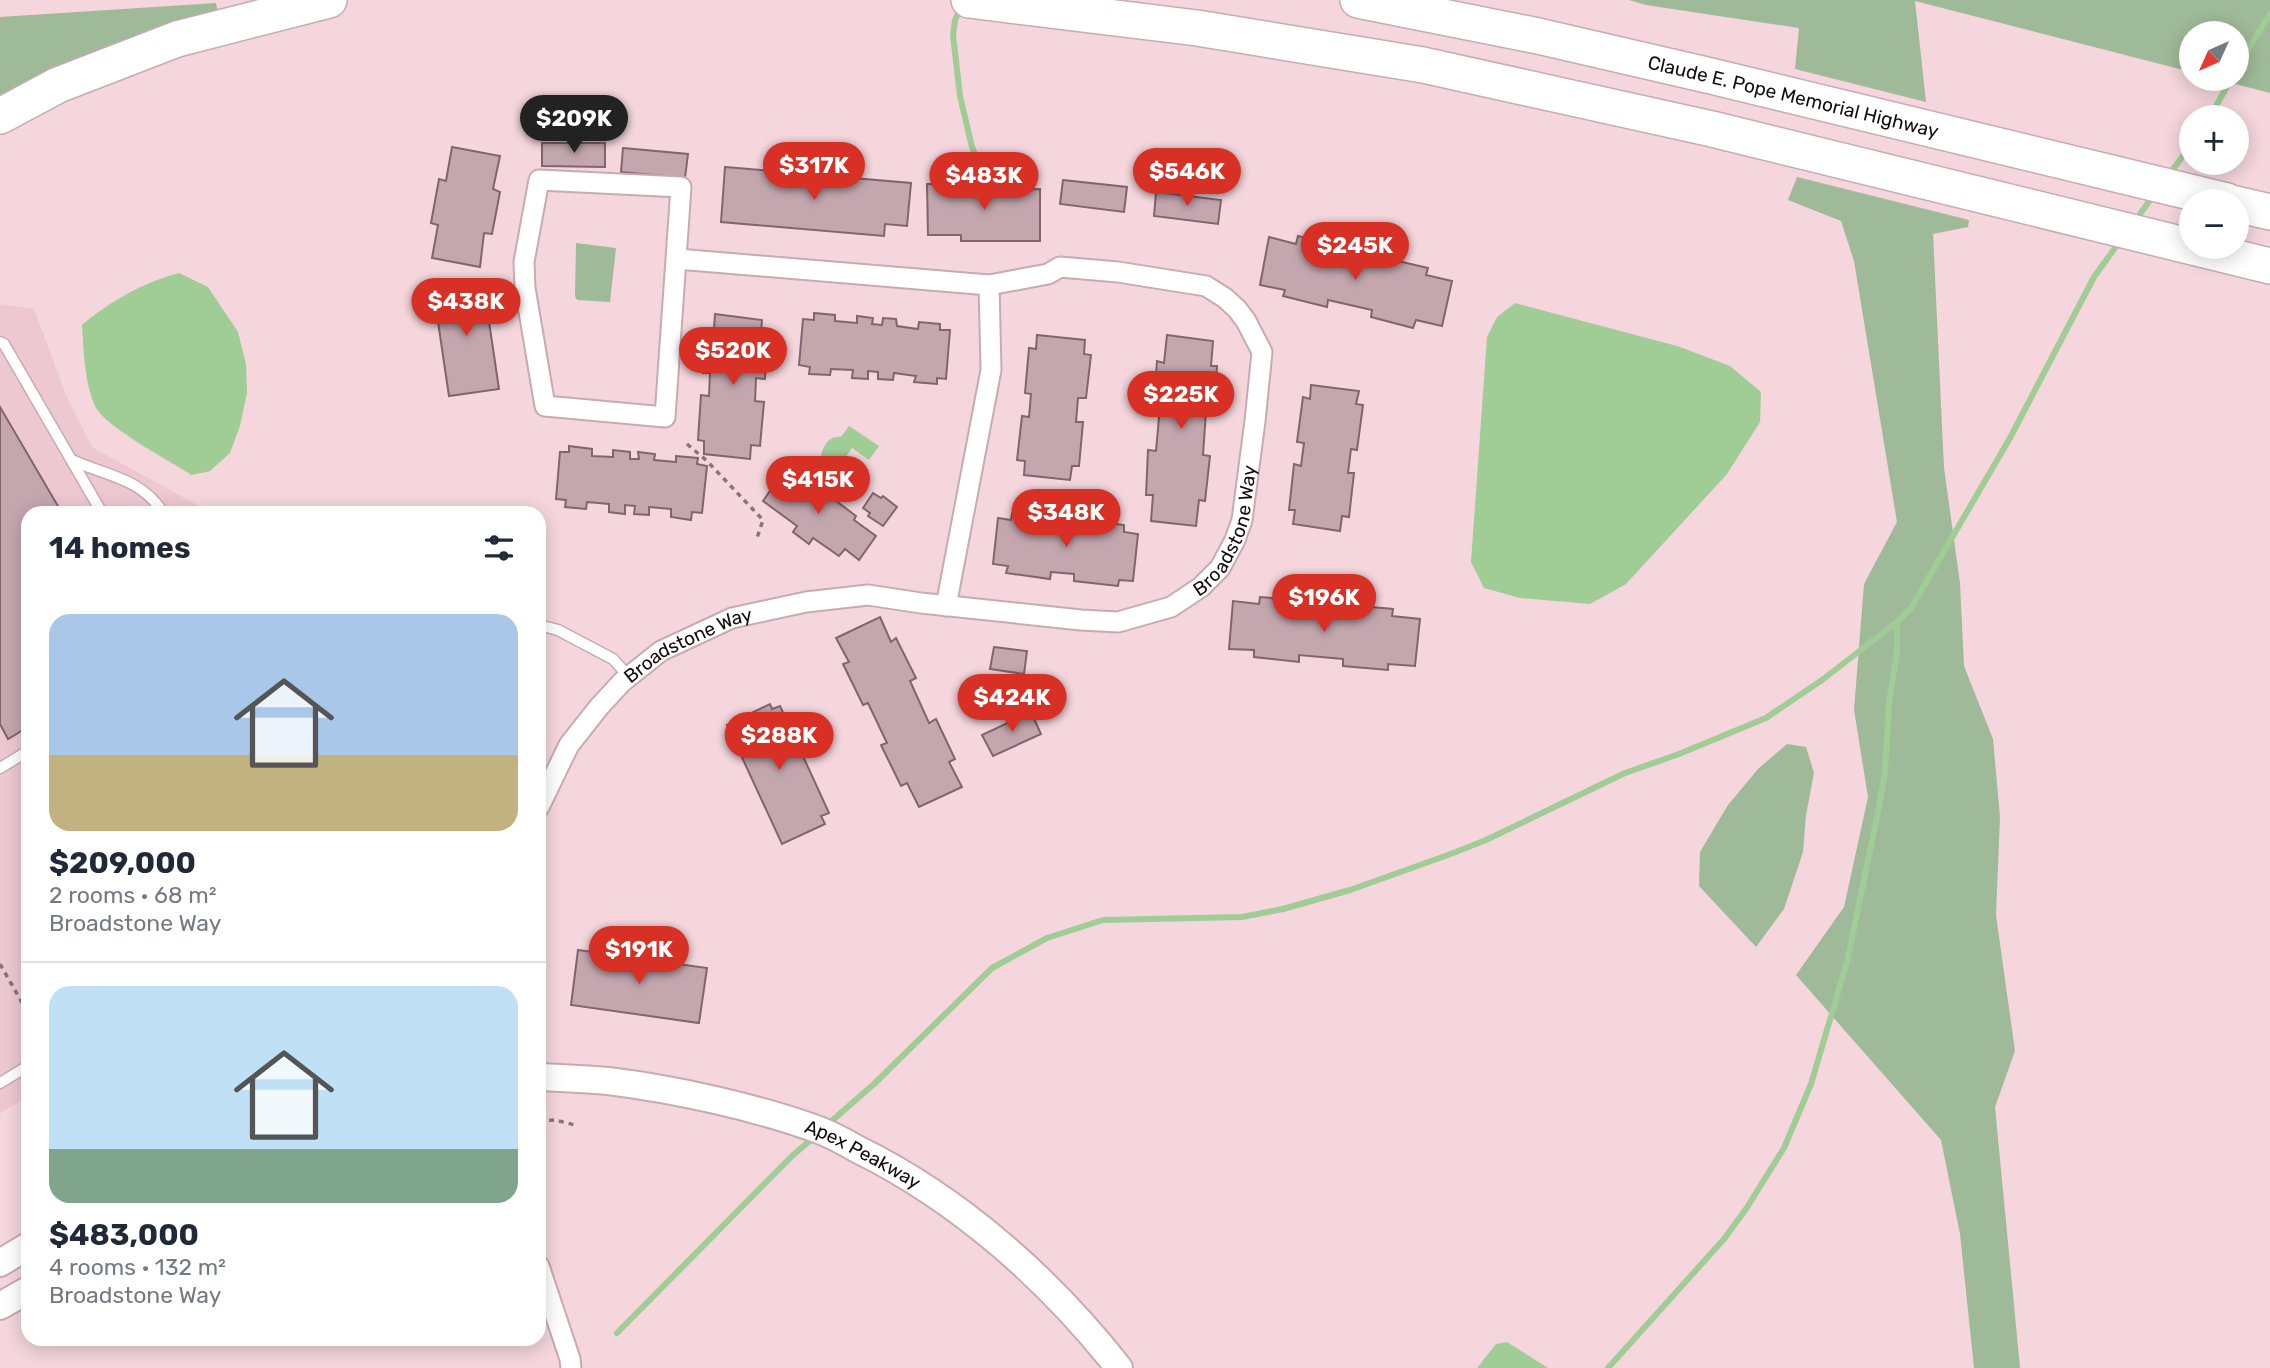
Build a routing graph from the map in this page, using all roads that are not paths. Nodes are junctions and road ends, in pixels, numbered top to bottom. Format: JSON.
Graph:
{"nodes":[{"id":1,"x":329,"y":0,"type":"edge"},
{"id":2,"x":969,"y":0,"type":"edge"},
{"id":3,"x":1358,"y":0,"type":"edge"},
{"id":4,"x":0,"y":116,"type":"edge"},
{"id":5,"x":2179,"y":189,"type":"edge"},
{"id":6,"x":2249,"y":207,"type":"edge"},
{"id":7,"x":2270,"y":212,"type":"edge"},
{"id":8,"x":677,"y":259,"type":"junction"},
{"id":9,"x":2270,"y":266,"type":"edge"},
{"id":10,"x":989,"y":285,"type":"junction"},
{"id":11,"x":0,"y":342,"type":"edge"},
{"id":12,"x":71,"y":459,"type":"junction"},
{"id":13,"x":98,"y":506,"type":"edge"},
{"id":14,"x":158,"y":506,"type":"edge"},
{"id":15,"x":946,"y":606,"type":"junction"},
{"id":16,"x":546,"y":627,"type":"edge"},
{"id":17,"x":629,"y":677,"type":"junction"},
{"id":18,"x":21,"y":755,"type":"edge"},
{"id":19,"x":0,"y":768,"type":"edge"},
{"id":20,"x":546,"y":793,"type":"edge"},
{"id":21,"x":21,"y":1070,"type":"edge"},
{"id":22,"x":546,"y":1077,"type":"edge"},
{"id":23,"x":0,"y":1083,"type":"edge"},
{"id":24,"x":21,"y":1250,"type":"edge"},
{"id":25,"x":0,"y":1263,"type":"edge"},
{"id":26,"x":546,"y":1287,"type":"edge"},
{"id":27,"x":21,"y":1294,"type":"edge"},
{"id":28,"x":0,"y":1306,"type":"edge"},
{"id":29,"x":570,"y":1368,"type":"edge"},
{"id":30,"x":1119,"y":1368,"type":"edge"}],
"edges":[{"from":1,"to":4,"type":"highway"},
{"from":2,"to":9,"type":"highway"},
{"from":3,"to":5,"type":"highway","name":"Claude E. Pope Memorial Highway"},
{"from":6,"to":7,"type":"highway"},
{"from":8,"to":8,"type":"street"},
{"from":8,"to":10,"type":"street","name":"Broadstone Way"},
{"from":10,"to":15,"type":"street"},
{"from":10,"to":15,"type":"street","name":"Broadstone Way"},
{"from":11,"to":12,"type":"lane"},
{"from":12,"to":13,"type":"lane"},
{"from":12,"to":14,"type":"lane"},
{"from":15,"to":17,"type":"street","name":"Broadstone Way"},
{"from":16,"to":17,"type":"lane"},
{"from":17,"to":20,"type":"street","name":"Broadstone Way"},
{"from":18,"to":19,"type":"lane"},
{"from":21,"to":23,"type":"lane"},
{"from":22,"to":30,"type":"main road","name":"Apex Peakway"},
{"from":24,"to":25,"type":"main road"},
{"from":26,"to":29,"type":"street"},
{"from":27,"to":28,"type":"main road"}]}
